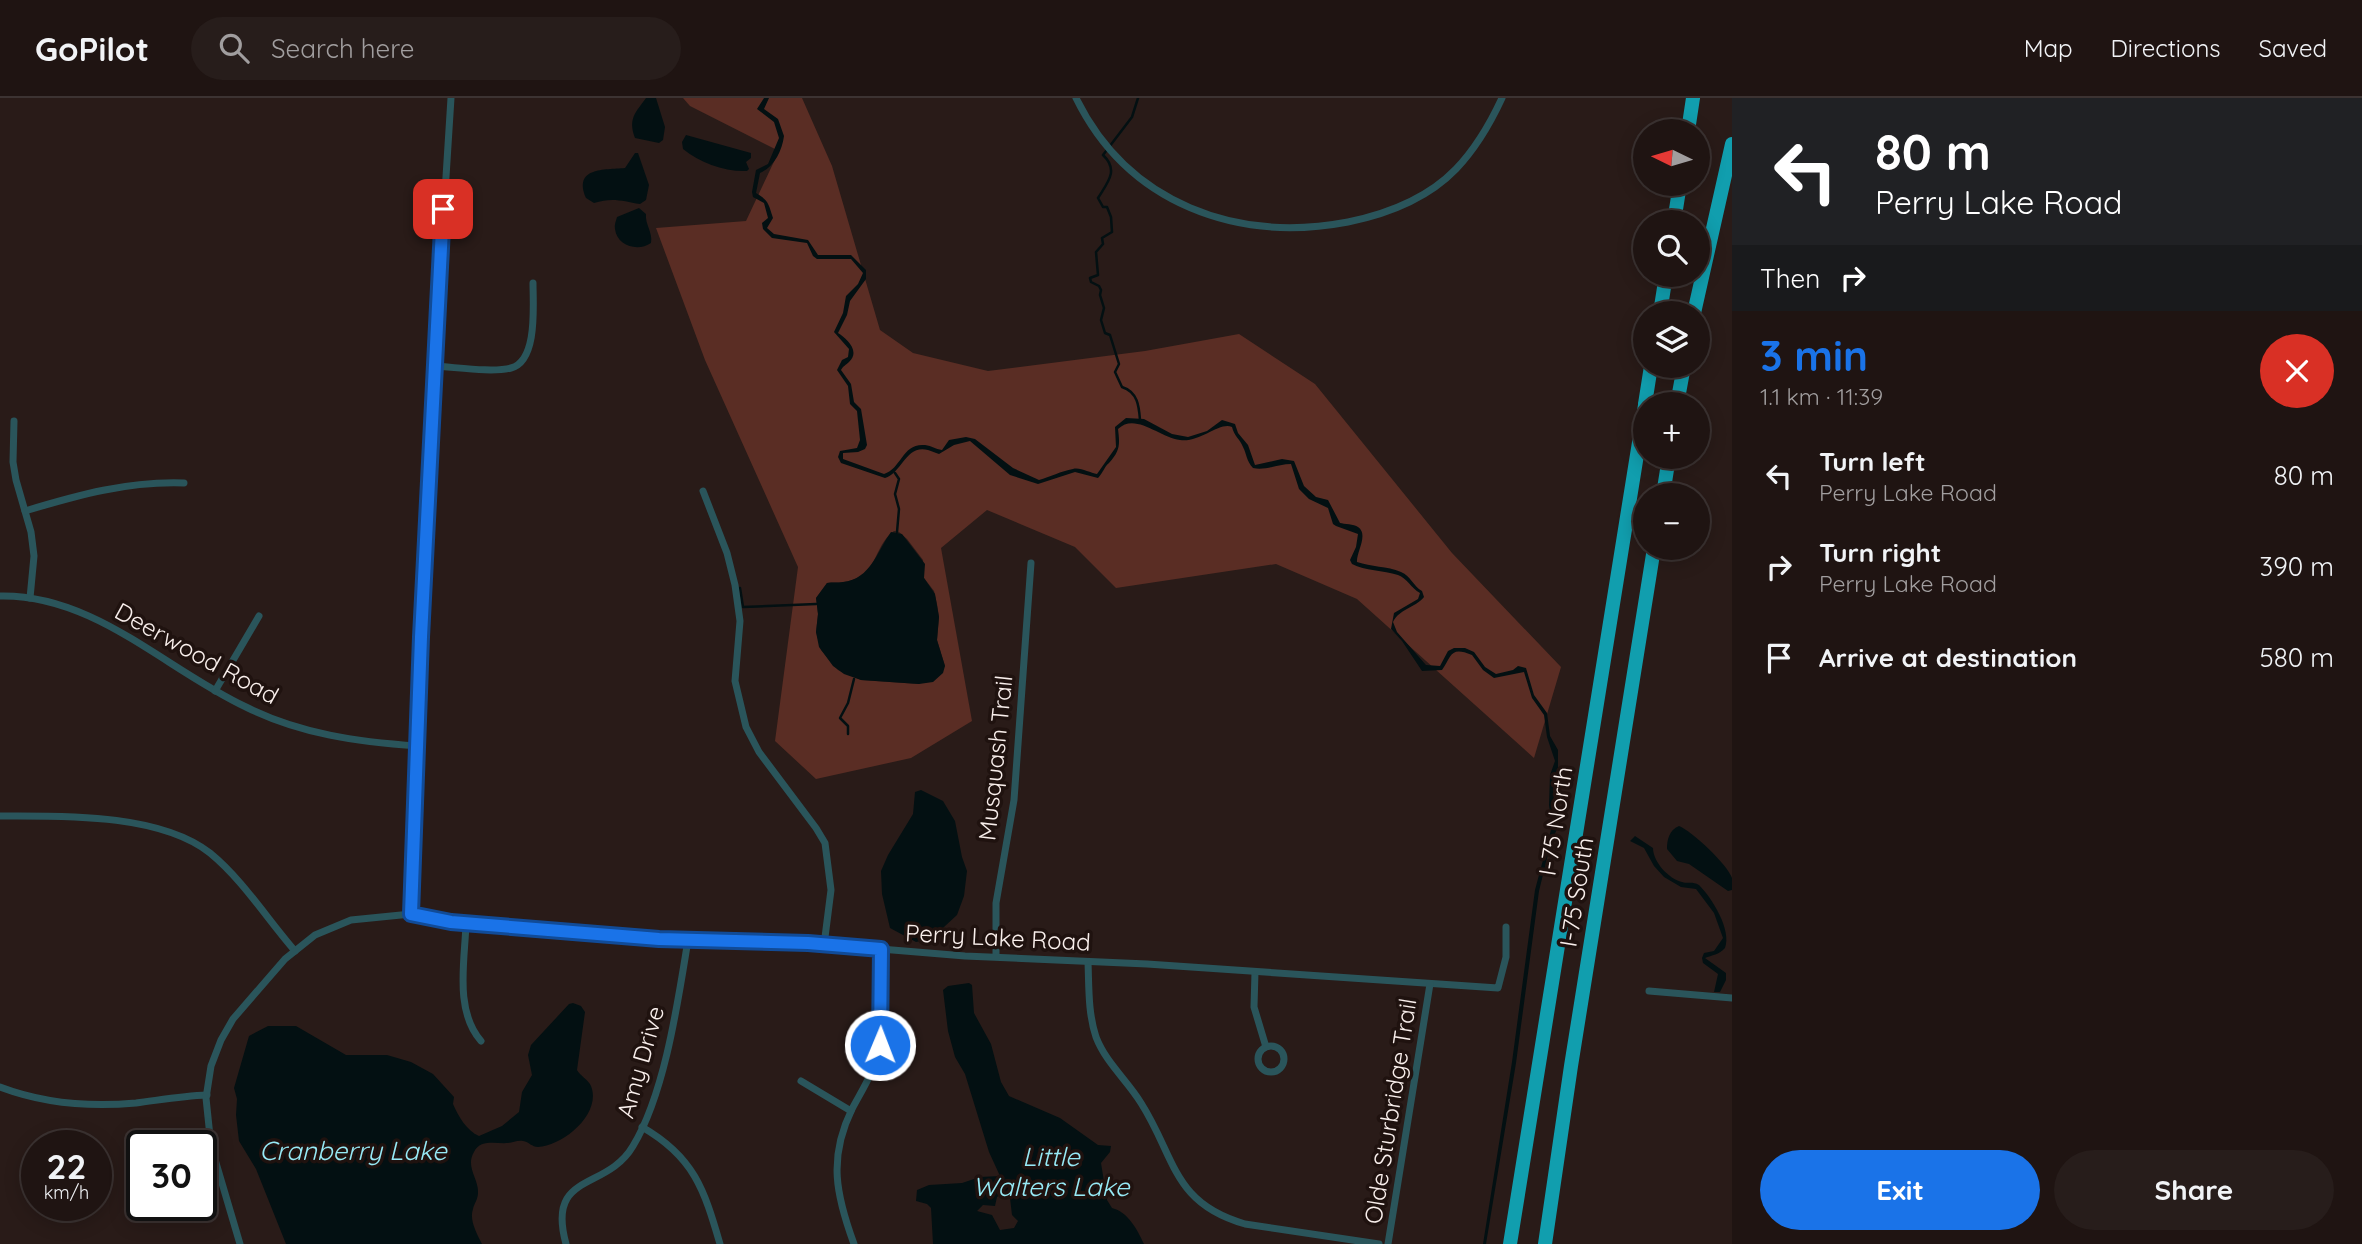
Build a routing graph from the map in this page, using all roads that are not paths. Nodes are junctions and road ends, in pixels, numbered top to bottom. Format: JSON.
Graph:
{"nodes":[{"id":1,"x":451,"y":98,"type":"edge"},
{"id":2,"x":1076,"y":98,"type":"edge"},
{"id":3,"x":1502,"y":98,"type":"edge"},
{"id":4,"x":1693,"y":98,"type":"edge"},
{"id":5,"x":1690,"y":119,"type":"edge"},
{"id":6,"x":1732,"y":144,"type":"edge"},
{"id":7,"x":533,"y":283,"type":"dead end"},
{"id":8,"x":1697,"y":301,"type":"edge"},
{"id":9,"x":434,"y":366,"type":"junction"},
{"id":10,"x":14,"y":421,"type":"dead end"},
{"id":11,"x":1635,"y":469,"type":"edge"},
{"id":12,"x":184,"y":483,"type":"dead end"},
{"id":13,"x":703,"y":491,"type":"dead end"},
{"id":14,"x":25,"y":511,"type":"junction"},
{"id":15,"x":1652,"y":560,"type":"edge"},
{"id":16,"x":1031,"y":563,"type":"dead end"},
{"id":17,"x":0,"y":596,"type":"edge"},
{"id":18,"x":30,"y":598,"type":"junction"},
{"id":19,"x":259,"y":616,"type":"dead end"},
{"id":20,"x":215,"y":691,"type":"junction"},
{"id":21,"x":418,"y":746,"type":"junction"},
{"id":22,"x":0,"y":816,"type":"edge"},
{"id":23,"x":411,"y":914,"type":"junction"},
{"id":24,"x":466,"y":923,"type":"junction"},
{"id":25,"x":1506,"y":927,"type":"dead end"},
{"id":26,"x":688,"y":940,"type":"junction"},
{"id":27,"x":824,"y":945,"type":"junction"},
{"id":28,"x":881,"y":949,"type":"junction"},
{"id":29,"x":295,"y":951,"type":"junction"},
{"id":30,"x":996,"y":956,"type":"junction"},
{"id":31,"x":1088,"y":962,"type":"junction"},
{"id":32,"x":1255,"y":972,"type":"junction"},
{"id":33,"x":1430,"y":984,"type":"junction"},
{"id":34,"x":1649,"y":990,"type":"dead end"},
{"id":35,"x":1732,"y":998,"type":"edge"},
{"id":36,"x":481,"y":1041,"type":"dead end"},
{"id":37,"x":1266,"y":1047,"type":"dead end"},
{"id":38,"x":801,"y":1082,"type":"dead end"},
{"id":39,"x":0,"y":1087,"type":"edge"},
{"id":40,"x":207,"y":1095,"type":"junction"},
{"id":41,"x":851,"y":1111,"type":"junction"},
{"id":42,"x":642,"y":1127,"type":"junction"},
{"id":43,"x":1318,"y":1240,"type":"edge"},
{"id":44,"x":240,"y":1244,"type":"edge"},
{"id":45,"x":566,"y":1244,"type":"edge"},
{"id":46,"x":720,"y":1244,"type":"edge"},
{"id":47,"x":854,"y":1244,"type":"edge"},
{"id":48,"x":1379,"y":1244,"type":"edge"},
{"id":49,"x":1388,"y":1244,"type":"edge"},
{"id":50,"x":1510,"y":1244,"type":"edge"},
{"id":51,"x":1545,"y":1244,"type":"edge"}],
"edges":[{"from":1,"to":9,"type":"street"},
{"from":2,"to":3,"type":"street"},
{"from":4,"to":5,"type":"highway"},
{"from":6,"to":8,"type":"highway"},
{"from":7,"to":9,"type":"street"},
{"from":9,"to":21,"type":"street"},
{"from":10,"to":14,"type":"street"},
{"from":11,"to":50,"type":"highway","name":"I-75 North"},
{"from":12,"to":14,"type":"street"},
{"from":13,"to":27,"type":"street"},
{"from":14,"to":18,"type":"street"},
{"from":15,"to":51,"type":"highway","name":"I-75 South"},
{"from":16,"to":30,"type":"street","name":"Musquash Trail"},
{"from":17,"to":18,"type":"street","name":"Deerwood Road"},
{"from":18,"to":20,"type":"street","name":"Deerwood Road"},
{"from":19,"to":20,"type":"street"},
{"from":20,"to":21,"type":"street","name":"Deerwood Road"},
{"from":21,"to":23,"type":"street"},
{"from":22,"to":29,"type":"street"},
{"from":23,"to":24,"type":"street","name":"Perry Lake Road"},
{"from":23,"to":29,"type":"street","name":"Perry Lake Road"},
{"from":24,"to":26,"type":"street","name":"Perry Lake Road"},
{"from":24,"to":36,"type":"street"},
{"from":25,"to":33,"type":"street","name":"Perry Lake Road"},
{"from":26,"to":27,"type":"street","name":"Perry Lake Road"},
{"from":26,"to":42,"type":"street","name":"Amy Drive"},
{"from":27,"to":28,"type":"street","name":"Perry Lake Road"},
{"from":28,"to":30,"type":"street","name":"Perry Lake Road"},
{"from":28,"to":41,"type":"street"},
{"from":29,"to":40,"type":"street","name":"Perry Lake Road"},
{"from":30,"to":31,"type":"street","name":"Perry Lake Road"},
{"from":31,"to":32,"type":"street","name":"Perry Lake Road"},
{"from":31,"to":43,"type":"street","name":"Olde Sturbridge Trail"},
{"from":32,"to":33,"type":"street","name":"Perry Lake Road"},
{"from":32,"to":37,"type":"street"},
{"from":33,"to":49,"type":"street","name":"Olde Sturbridge Trail"},
{"from":34,"to":35,"type":"street"},
{"from":38,"to":41,"type":"street"},
{"from":39,"to":40,"type":"street"},
{"from":40,"to":44,"type":"street","name":"Perry Lake Road"},
{"from":41,"to":47,"type":"street"},
{"from":42,"to":45,"type":"street","name":"Amy Drive"},
{"from":42,"to":46,"type":"street"},
{"from":43,"to":48,"type":"street","name":"Olde Sturbridge Trail"}]}
